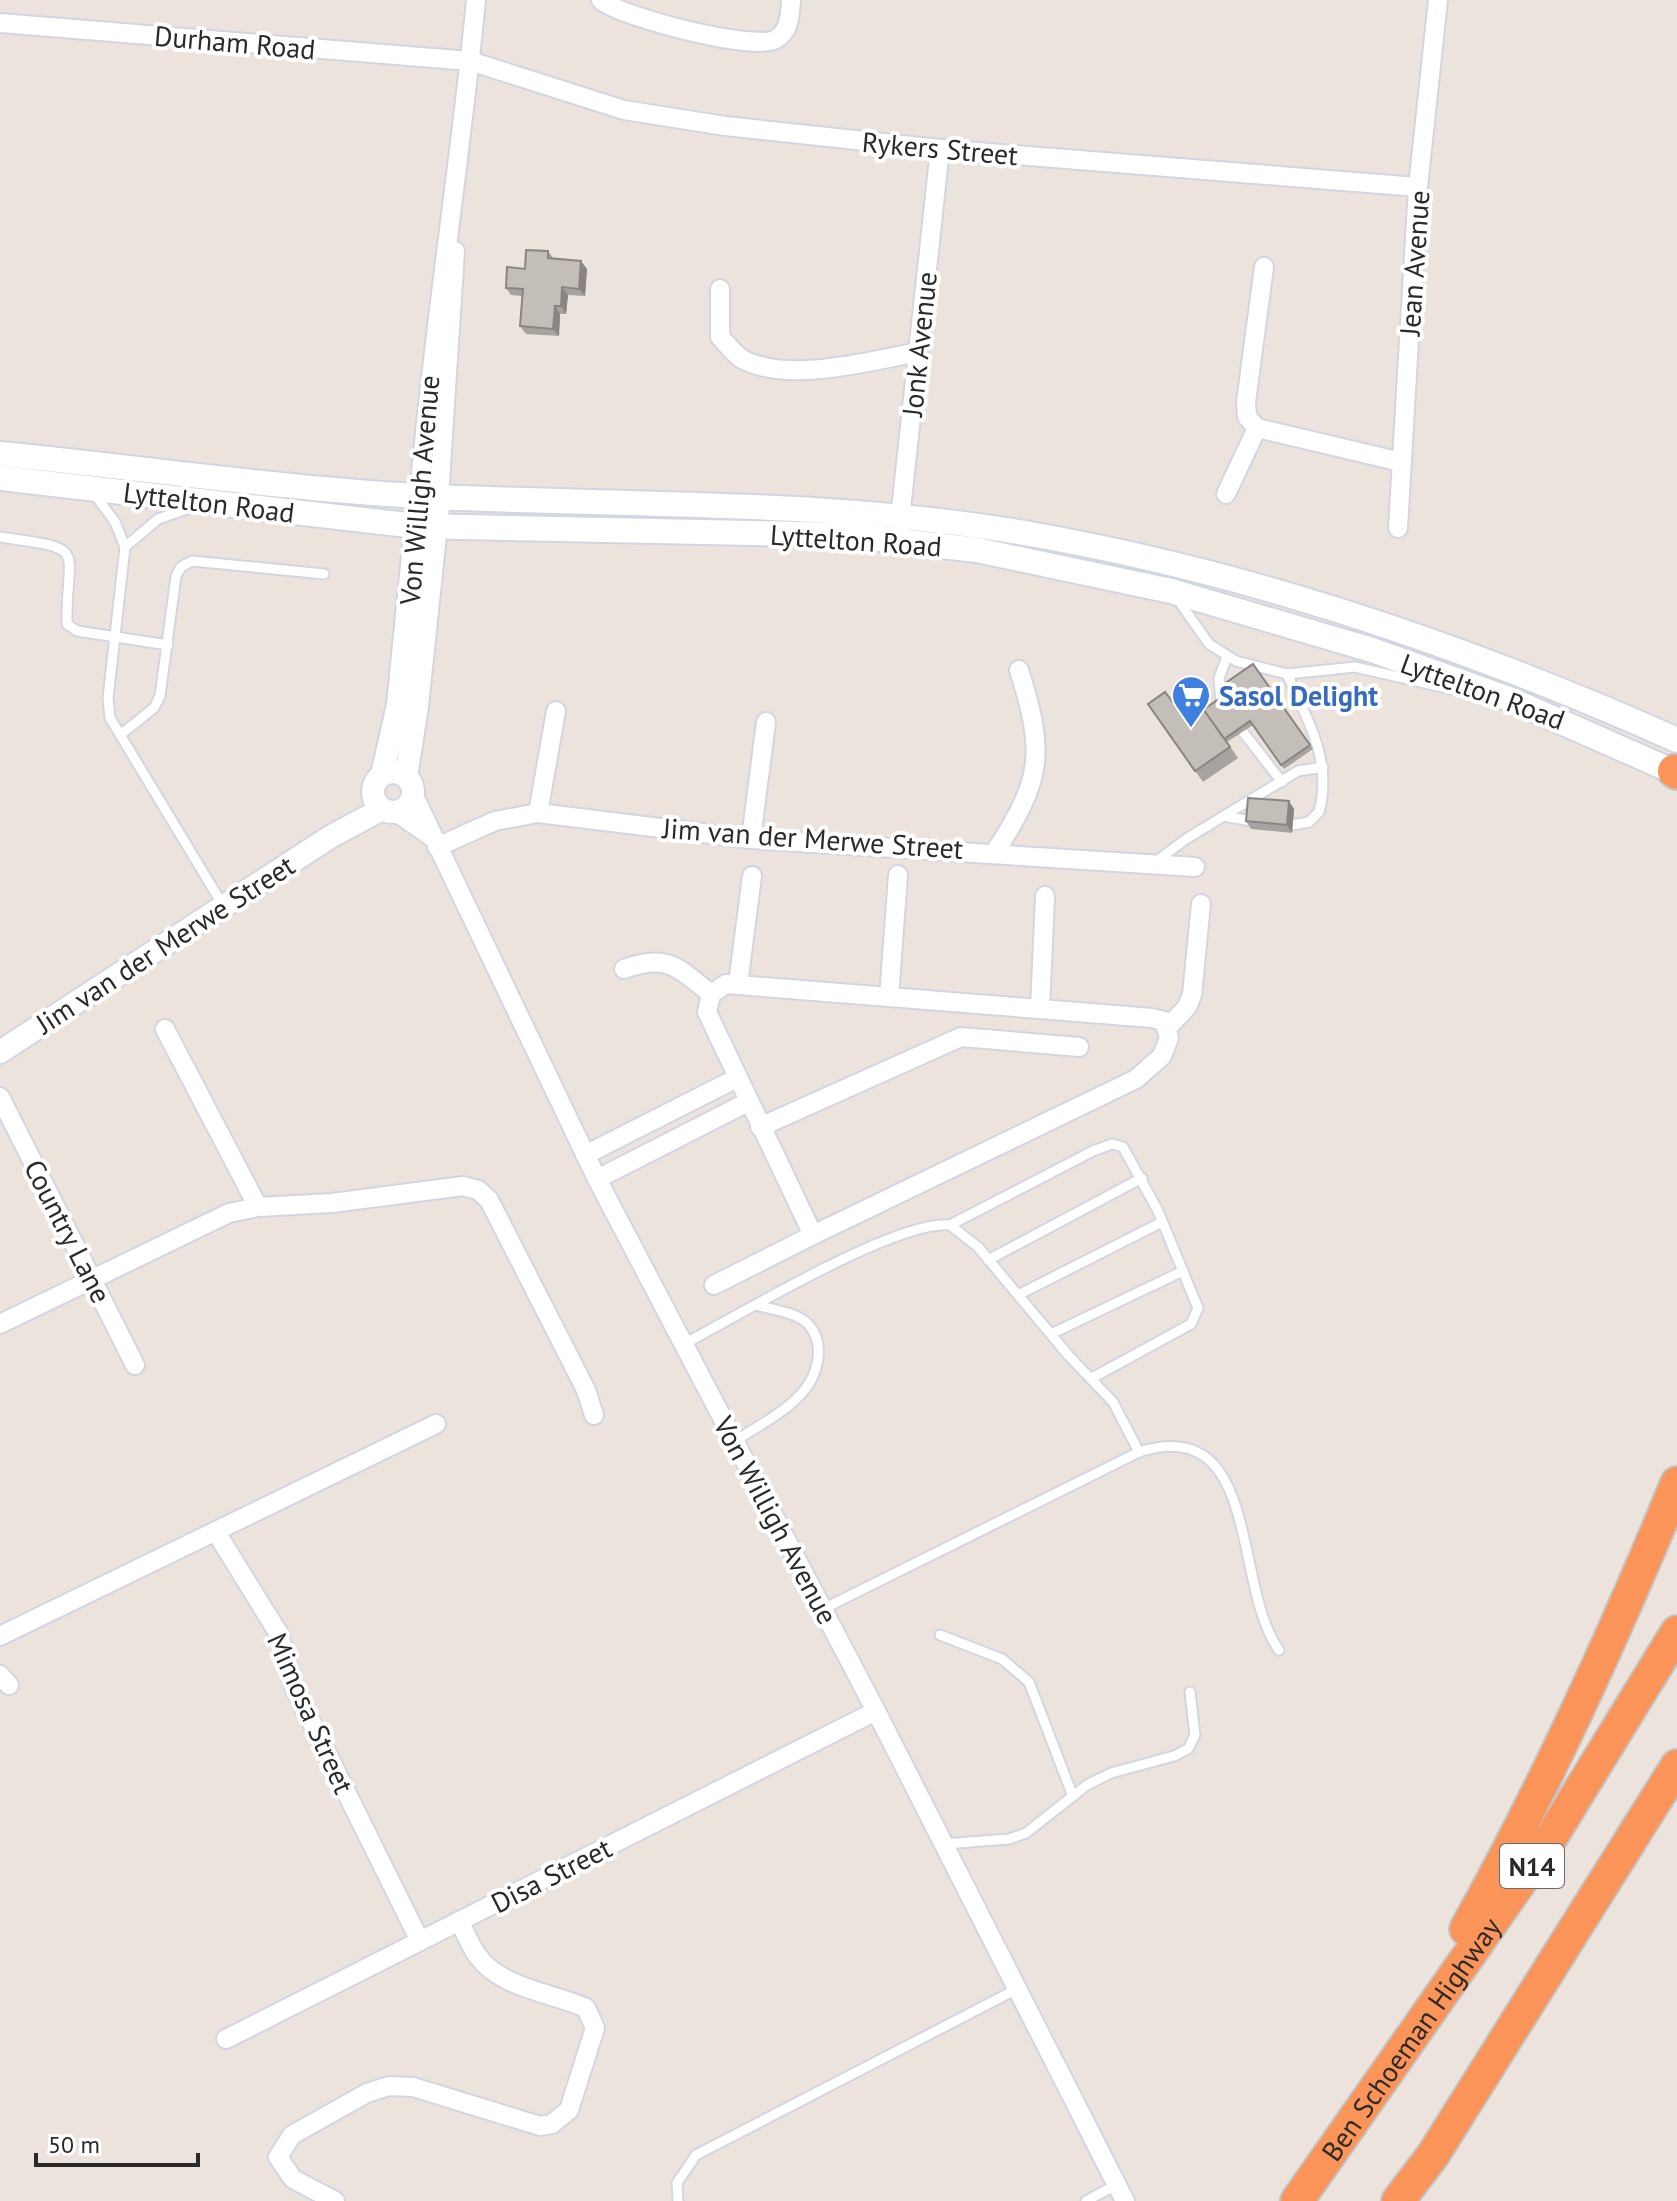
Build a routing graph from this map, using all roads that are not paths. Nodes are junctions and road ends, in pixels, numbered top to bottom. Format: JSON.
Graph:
{"nodes":[{"id":1,"x":476,"y":0,"type":"edge"},
{"id":2,"x":601,"y":0,"type":"edge"},
{"id":3,"x":791,"y":0,"type":"edge"},
{"id":4,"x":1438,"y":0,"type":"edge"},
{"id":5,"x":0,"y":23,"type":"edge"},
{"id":6,"x":470,"y":61,"type":"junction"},
{"id":7,"x":940,"y":149,"type":"junction"},
{"id":8,"x":1418,"y":187,"type":"junction"},
{"id":9,"x":1264,"y":267,"type":"dead end"},
{"id":10,"x":720,"y":289,"type":"dead end"},
{"id":11,"x":918,"y":352,"type":"junction"},
{"id":12,"x":1257,"y":428,"type":"junction"},
{"id":13,"x":0,"y":454,"type":"edge"},
{"id":14,"x":1401,"y":462,"type":"junction"},
{"id":15,"x":0,"y":478,"type":"edge"},
{"id":16,"x":90,"y":489,"type":"junction"},
{"id":17,"x":1226,"y":494,"type":"dead end"},
{"id":18,"x":429,"y":496,"type":"junction"},
{"id":19,"x":206,"y":503,"type":"junction"},
{"id":20,"x":426,"y":526,"type":"junction"},
{"id":21,"x":1398,"y":528,"type":"dead end"},
{"id":22,"x":899,"y":529,"type":"junction"},
{"id":23,"x":0,"y":537,"type":"edge"},
{"id":24,"x":125,"y":547,"type":"junction"},
{"id":25,"x":324,"y":574,"type":"dead end"},
{"id":26,"x":1171,"y":591,"type":"junction"},
{"id":27,"x":114,"y":637,"type":"junction"},
{"id":28,"x":168,"y":645,"type":"junction"},
{"id":29,"x":1227,"y":657,"type":"junction"},
{"id":30,"x":1019,"y":670,"type":"dead end"},
{"id":31,"x":1287,"y":674,"type":"junction"},
{"id":32,"x":1509,"y":699,"type":"junction"},
{"id":33,"x":1221,"y":703,"type":"edge"},
{"id":34,"x":556,"y":711,"type":"dead end"},
{"id":35,"x":766,"y":722,"type":"dead end"},
{"id":36,"x":1243,"y":732,"type":"edge"},
{"id":37,"x":120,"y":735,"type":"junction"},
{"id":38,"x":1676,"y":764,"type":"edge"},
{"id":39,"x":1323,"y":767,"type":"junction"},
{"id":40,"x":1282,"y":782,"type":"junction"},
{"id":41,"x":409,"y":785,"type":"junction"},
{"id":42,"x":384,"y":796,"type":"junction"},
{"id":43,"x":538,"y":813,"type":"junction"},
{"id":44,"x":1228,"y":817,"type":"junction"},
{"id":45,"x":1252,"y":821,"type":"edge"},
{"id":46,"x":1292,"y":825,"type":"dead end"},
{"id":47,"x":751,"y":839,"type":"junction"},
{"id":48,"x":435,"y":842,"type":"junction"},
{"id":49,"x":995,"y":852,"type":"junction"},
{"id":50,"x":1154,"y":864,"type":"junction"},
{"id":51,"x":1195,"y":867,"type":"dead end"},
{"id":52,"x":898,"y":875,"type":"dead end"},
{"id":53,"x":752,"y":876,"type":"dead end"},
{"id":54,"x":1045,"y":896,"type":"dead end"},
{"id":55,"x":1201,"y":904,"type":"dead end"},
{"id":56,"x":224,"y":907,"type":"junction"},
{"id":57,"x":624,"y":969,"type":"dead end"},
{"id":58,"x":738,"y":984,"type":"junction"},
{"id":59,"x":711,"y":994,"type":"junction"},
{"id":60,"x":889,"y":997,"type":"junction"},
{"id":61,"x":1040,"y":1009,"type":"junction"},
{"id":62,"x":1167,"y":1028,"type":"junction"},
{"id":63,"x":165,"y":1029,"type":"dead end"},
{"id":64,"x":1079,"y":1047,"type":"dead end"},
{"id":65,"x":0,"y":1052,"type":"edge"},
{"id":66,"x":737,"y":1078,"type":"junction"},
{"id":67,"x":0,"y":1097,"type":"edge"},
{"id":68,"x":748,"y":1102,"type":"junction"},
{"id":69,"x":760,"y":1127,"type":"junction"},
{"id":70,"x":585,"y":1155,"type":"junction"},
{"id":71,"x":1142,"y":1178,"type":"junction"},
{"id":72,"x":597,"y":1179,"type":"junction"},
{"id":73,"x":258,"y":1207,"type":"junction"},
{"id":74,"x":1162,"y":1222,"type":"junction"},
{"id":75,"x":950,"y":1225,"type":"junction"},
{"id":76,"x":813,"y":1235,"type":"junction"},
{"id":77,"x":988,"y":1260,"type":"junction"},
{"id":78,"x":1183,"y":1271,"type":"junction"},
{"id":79,"x":93,"y":1278,"type":"junction"},
{"id":80,"x":714,"y":1285,"type":"dead end"},
{"id":81,"x":1018,"y":1295,"type":"junction"},
{"id":82,"x":756,"y":1305,"type":"junction"},
{"id":83,"x":0,"y":1324,"type":"edge"},
{"id":84,"x":1051,"y":1334,"type":"junction"},
{"id":85,"x":683,"y":1344,"type":"junction"},
{"id":86,"x":135,"y":1365,"type":"dead end"},
{"id":87,"x":1092,"y":1378,"type":"junction"},
{"id":88,"x":594,"y":1415,"type":"dead end"},
{"id":89,"x":436,"y":1424,"type":"dead end"},
{"id":90,"x":735,"y":1441,"type":"junction"},
{"id":91,"x":1139,"y":1452,"type":"junction"},
{"id":92,"x":1677,"y":1483,"type":"edge"},
{"id":93,"x":216,"y":1532,"type":"junction"},
{"id":94,"x":823,"y":1609,"type":"junction"},
{"id":95,"x":1677,"y":1632,"type":"edge"},
{"id":96,"x":940,"y":1635,"type":"dead end"},
{"id":97,"x":0,"y":1636,"type":"edge"},
{"id":98,"x":1279,"y":1650,"type":"dead end"},
{"id":99,"x":1190,"y":1692,"type":"dead end"},
{"id":100,"x":876,"y":1711,"type":"junction"},
{"id":101,"x":1677,"y":1766,"type":"edge"},
{"id":102,"x":1677,"y":1793,"type":"edge"},
{"id":103,"x":1072,"y":1794,"type":"junction"},
{"id":104,"x":944,"y":1844,"type":"junction"},
{"id":105,"x":459,"y":1921,"type":"junction"},
{"id":106,"x":420,"y":1941,"type":"junction"},
{"id":107,"x":1017,"y":1989,"type":"junction"},
{"id":108,"x":226,"y":2039,"type":"dead end"},
{"id":109,"x":1375,"y":2093,"type":"junction"},
{"id":110,"x":1433,"y":2155,"type":"junction"},
{"id":111,"x":1120,"y":2193,"type":"edge"},
{"id":112,"x":335,"y":2201,"type":"edge"},
{"id":113,"x":678,"y":2201,"type":"edge"},
{"id":114,"x":1086,"y":2201,"type":"edge"},
{"id":115,"x":1297,"y":2201,"type":"edge"},
{"id":116,"x":1398,"y":2201,"type":"edge"}],
"edges":[{"from":1,"to":6,"type":"street","name":"Von Willigh Avenue"},
{"from":2,"to":3,"type":"street"},
{"from":4,"to":8,"type":"street","name":"Jean Avenue"},
{"from":5,"to":6,"type":"street","name":"Durham Road"},
{"from":6,"to":7,"type":"street","name":"Rykers Street"},
{"from":6,"to":18,"type":"street","name":"Von Willigh Avenue"},
{"from":7,"to":8,"type":"street","name":"Rykers Street"},
{"from":7,"to":11,"type":"street","name":"Jonk Avenue"},
{"from":8,"to":14,"type":"street","name":"Jean Avenue"},
{"from":9,"to":12,"type":"street"},
{"from":10,"to":11,"type":"street"},
{"from":11,"to":22,"type":"street","name":"Jonk Avenue"},
{"from":12,"to":14,"type":"street"},
{"from":12,"to":17,"type":"street"},
{"from":13,"to":18,"type":"main road","name":"Lyttelton Road"},
{"from":14,"to":21,"type":"street","name":"Jean Avenue"},
{"from":15,"to":16,"type":"main road","name":"Lyttelton Road"},
{"from":16,"to":19,"type":"main road","name":"Lyttelton Road"},
{"from":16,"to":24,"type":"lane"},
{"from":18,"to":20,"type":"street","name":"Von Willigh Avenue"},
{"from":18,"to":22,"type":"main road","name":"Lyttelton Road"},
{"from":19,"to":20,"type":"main road","name":"Lyttelton Road"},
{"from":19,"to":24,"type":"lane"},
{"from":20,"to":22,"type":"main road","name":"Lyttelton Road"},
{"from":20,"to":41,"type":"street","name":"Von Willigh Avenue"},
{"from":20,"to":42,"type":"street","name":"Von Willigh Avenue"},
{"from":22,"to":26,"type":"main road","name":"Lyttelton Road"},
{"from":22,"to":38,"type":"main road","name":"Lyttelton Road"},
{"from":23,"to":27,"type":"lane"},
{"from":24,"to":27,"type":"lane"},
{"from":25,"to":28,"type":"lane"},
{"from":26,"to":29,"type":"lane"},
{"from":26,"to":32,"type":"main road","name":"Lyttelton Road"},
{"from":27,"to":28,"type":"lane"},
{"from":27,"to":37,"type":"lane"},
{"from":28,"to":37,"type":"lane"},
{"from":29,"to":31,"type":"lane"},
{"from":29,"to":33,"type":"lane"},
{"from":30,"to":49,"type":"street"},
{"from":31,"to":32,"type":"lane"},
{"from":31,"to":39,"type":"lane"},
{"from":32,"to":38,"type":"main road","name":"Lyttelton Road"},
{"from":34,"to":43,"type":"street"},
{"from":35,"to":47,"type":"street"},
{"from":36,"to":40,"type":"lane"},
{"from":37,"to":56,"type":"lane"},
{"from":39,"to":40,"type":"lane"},
{"from":39,"to":46,"type":"lane"},
{"from":40,"to":44,"type":"lane"},
{"from":41,"to":42,"type":"street"},
{"from":41,"to":42,"type":"street","name":"Jim van der Merwe Street"},
{"from":41,"to":48,"type":"street","name":"Von Willigh Avenue"},
{"from":42,"to":48,"type":"street","name":"Von Willigh Avenue"},
{"from":42,"to":56,"type":"street","name":"Jim van der Merwe Street"},
{"from":43,"to":47,"type":"street","name":"Jim van der Merwe Street"},
{"from":43,"to":48,"type":"street","name":"Jim van der Merwe Street"},
{"from":44,"to":45,"type":"lane"},
{"from":44,"to":50,"type":"lane"},
{"from":47,"to":49,"type":"street","name":"Jim van der Merwe Street"},
{"from":48,"to":70,"type":"street","name":"Von Willigh Avenue"},
{"from":49,"to":50,"type":"street","name":"Jim van der Merwe Street"},
{"from":50,"to":51,"type":"street","name":"Jim van der Merwe Street"},
{"from":52,"to":60,"type":"street"},
{"from":53,"to":58,"type":"street"},
{"from":54,"to":61,"type":"street"},
{"from":55,"to":62,"type":"street"},
{"from":56,"to":65,"type":"street","name":"Jim van der Merwe Street"},
{"from":57,"to":59,"type":"street"},
{"from":58,"to":59,"type":"street"},
{"from":58,"to":60,"type":"street"},
{"from":59,"to":66,"type":"street"},
{"from":60,"to":61,"type":"street"},
{"from":61,"to":62,"type":"street"},
{"from":62,"to":76,"type":"street"},
{"from":63,"to":73,"type":"street"},
{"from":64,"to":69,"type":"street"},
{"from":66,"to":68,"type":"street"},
{"from":66,"to":70,"type":"street"},
{"from":67,"to":79,"type":"street","name":"Country Lane"},
{"from":68,"to":69,"type":"street"},
{"from":68,"to":72,"type":"street"},
{"from":69,"to":76,"type":"street"},
{"from":70,"to":72,"type":"street","name":"Von Willigh Avenue"},
{"from":71,"to":74,"type":"lane"},
{"from":71,"to":75,"type":"lane"},
{"from":71,"to":77,"type":"lane"},
{"from":72,"to":85,"type":"street","name":"Von Willigh Avenue"},
{"from":73,"to":79,"type":"street"},
{"from":73,"to":88,"type":"street"},
{"from":74,"to":78,"type":"lane"},
{"from":74,"to":81,"type":"lane"},
{"from":75,"to":77,"type":"lane"},
{"from":75,"to":82,"type":"lane"},
{"from":76,"to":80,"type":"street"},
{"from":77,"to":81,"type":"lane"},
{"from":78,"to":84,"type":"lane"},
{"from":78,"to":87,"type":"lane"},
{"from":79,"to":83,"type":"street"},
{"from":79,"to":86,"type":"street","name":"Country Lane"},
{"from":81,"to":84,"type":"lane"},
{"from":82,"to":85,"type":"lane"},
{"from":82,"to":90,"type":"lane"},
{"from":84,"to":87,"type":"lane"},
{"from":85,"to":90,"type":"street","name":"Von Willigh Avenue"},
{"from":87,"to":91,"type":"lane"},
{"from":89,"to":93,"type":"street"},
{"from":90,"to":94,"type":"street","name":"Von Willigh Avenue"},
{"from":91,"to":94,"type":"lane"},
{"from":91,"to":98,"type":"lane"},
{"from":92,"to":109,"type":"highway"},
{"from":93,"to":97,"type":"street"},
{"from":93,"to":106,"type":"street","name":"Mimosa Street"},
{"from":94,"to":100,"type":"street","name":"Von Willigh Avenue"},
{"from":95,"to":109,"type":"highway","name":"Ben Schoeman Highway","number":"N14"},
{"from":96,"to":103,"type":"lane"},
{"from":99,"to":103,"type":"lane"},
{"from":100,"to":104,"type":"street","name":"Von Willigh Avenue"},
{"from":100,"to":105,"type":"street","name":"Disa Street"},
{"from":101,"to":110,"type":"highway","number":"N14"},
{"from":102,"to":110,"type":"highway"},
{"from":103,"to":104,"type":"lane"},
{"from":104,"to":107,"type":"street","name":"Von Willigh Avenue"},
{"from":105,"to":106,"type":"street","name":"Disa Street"},
{"from":105,"to":112,"type":"street"},
{"from":106,"to":108,"type":"street","name":"Disa Street"},
{"from":107,"to":111,"type":"street","name":"Von Willigh Avenue"},
{"from":107,"to":113,"type":"lane"},
{"from":109,"to":115,"type":"highway","name":"Ben Schoeman Highway","number":"N14"},
{"from":110,"to":116,"type":"highway","number":"N14"},
{"from":111,"to":114,"type":"lane"}]}
